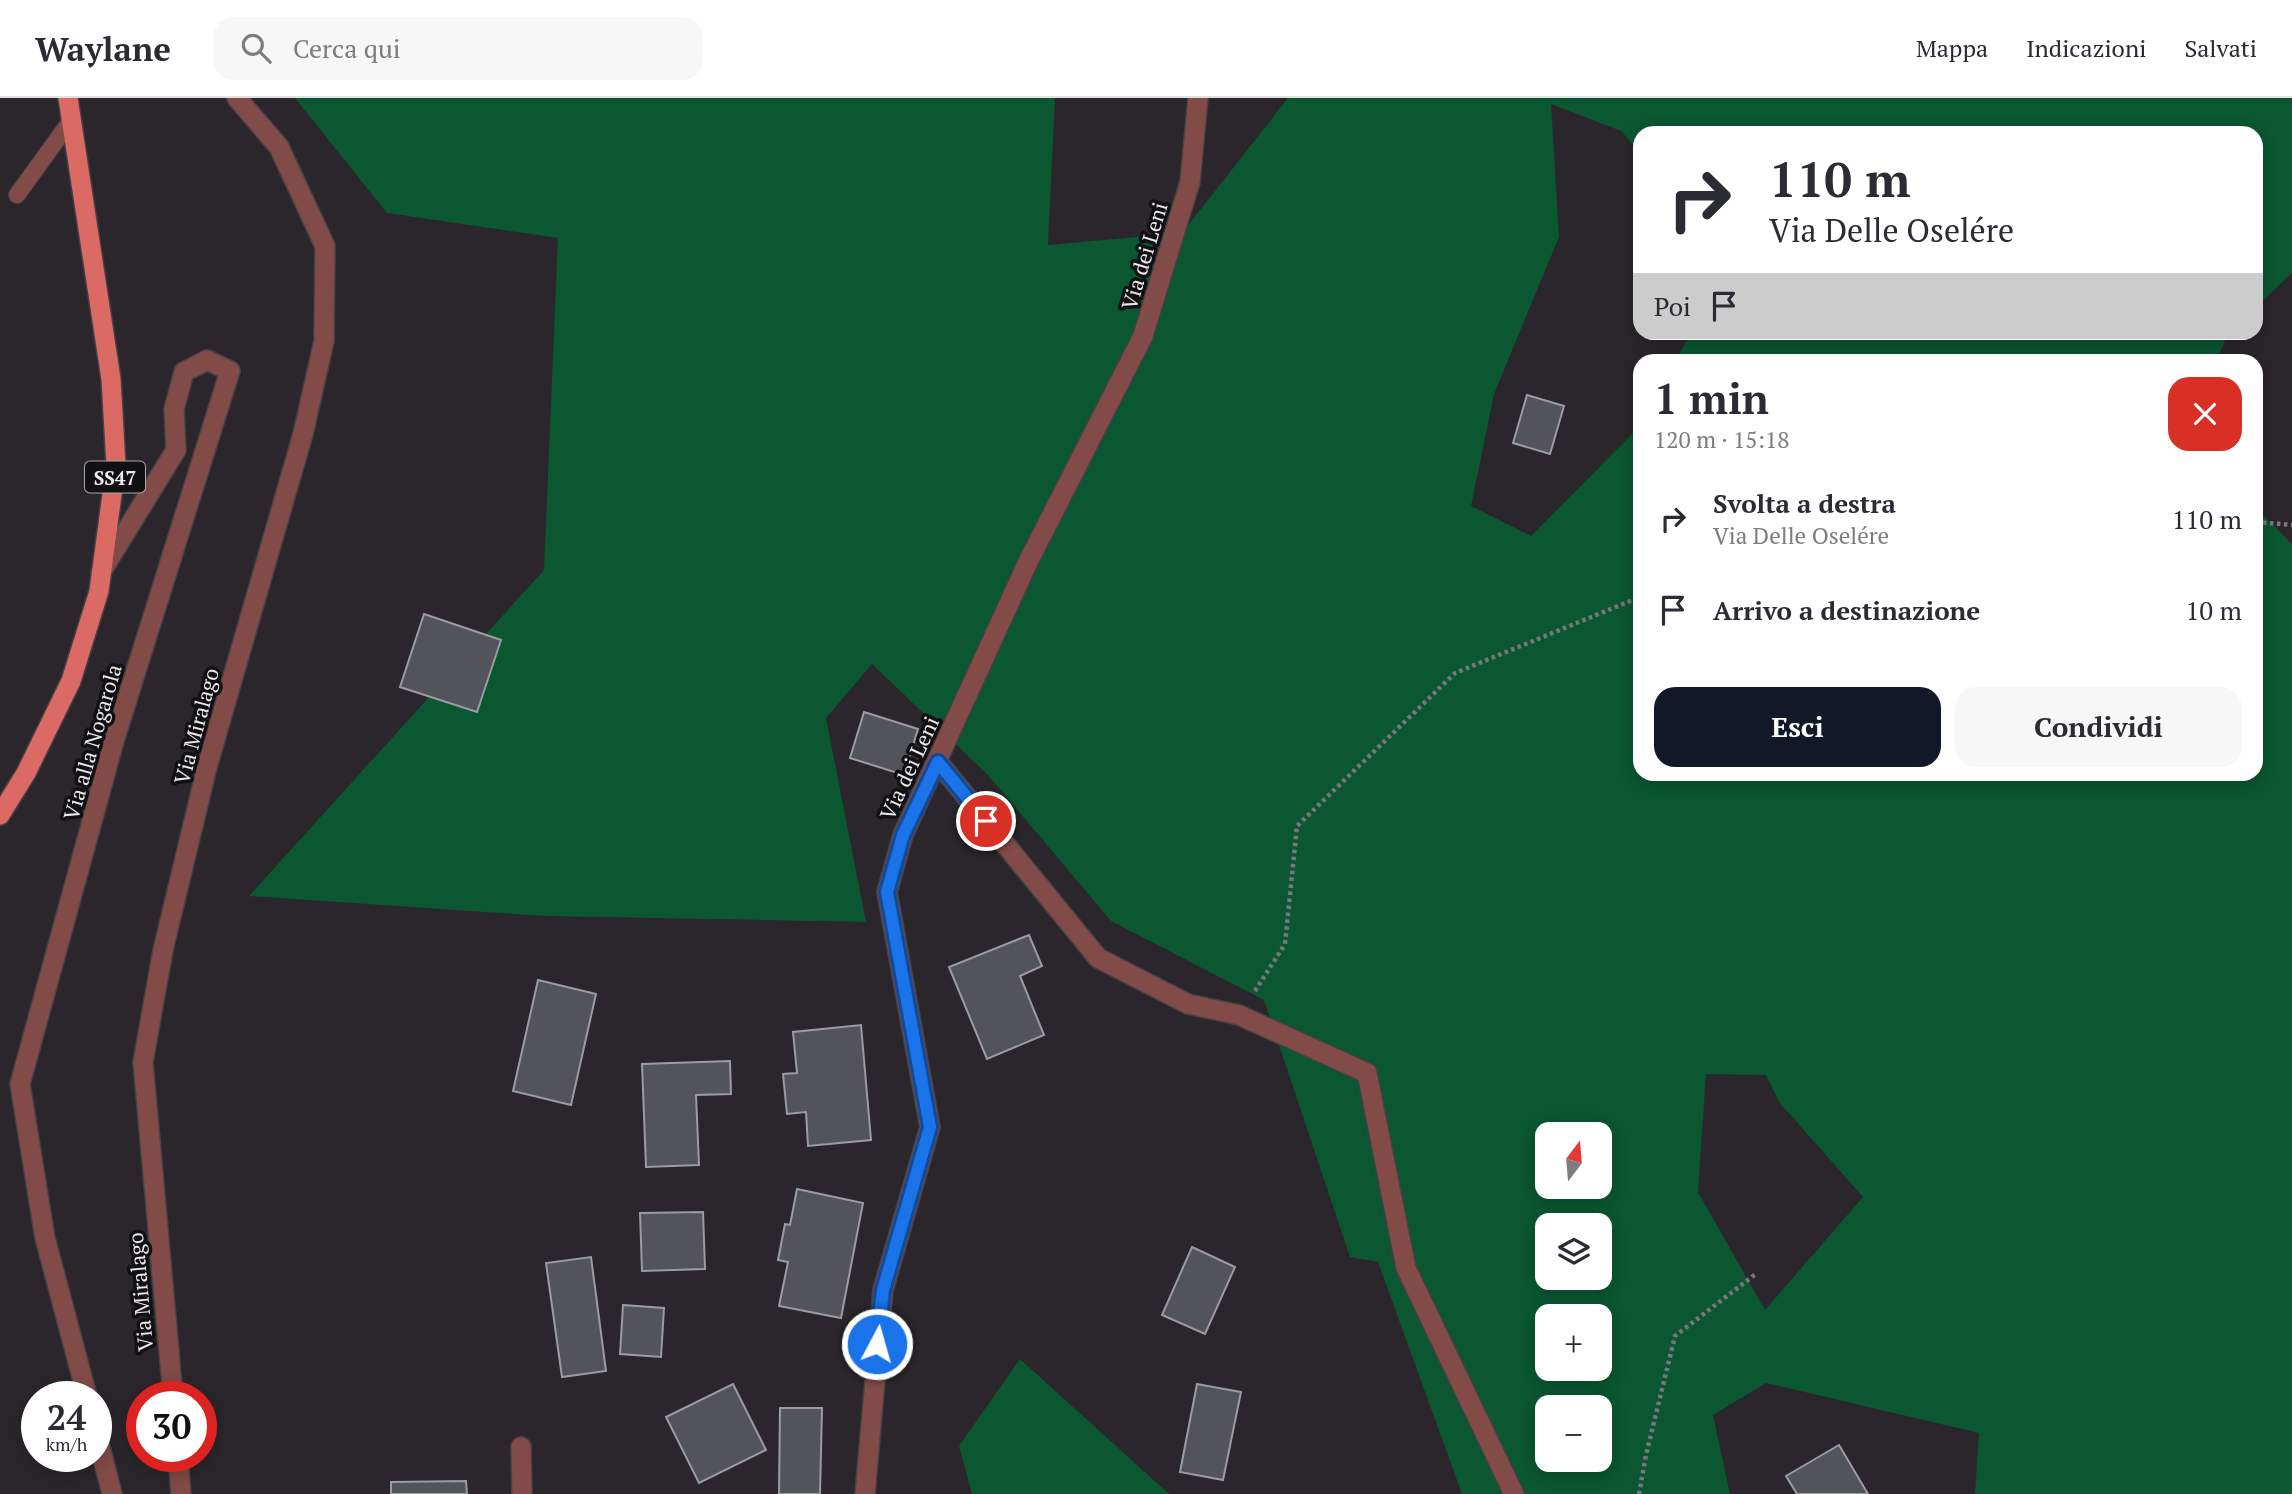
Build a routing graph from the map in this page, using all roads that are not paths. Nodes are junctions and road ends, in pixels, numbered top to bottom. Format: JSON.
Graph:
{"nodes":[{"id":1,"x":68,"y":98,"type":"edge"},
{"id":2,"x":237,"y":98,"type":"edge"},
{"id":3,"x":1198,"y":98,"type":"edge"},
{"id":4,"x":72,"y":119,"type":"junction"},
{"id":5,"x":17,"y":195,"type":"dead end"},
{"id":6,"x":102,"y":572,"type":"junction"},
{"id":7,"x":938,"y":762,"type":"junction"},
{"id":8,"x":0,"y":815,"type":"edge"},
{"id":9,"x":83,"y":1381,"type":"edge"},
{"id":10,"x":172,"y":1381,"type":"edge"},
{"id":11,"x":521,"y":1447,"type":"dead end"},
{"id":12,"x":106,"y":1472,"type":"edge"},
{"id":13,"x":179,"y":1472,"type":"edge"},
{"id":14,"x":112,"y":1494,"type":"edge"},
{"id":15,"x":181,"y":1494,"type":"edge"},
{"id":16,"x":522,"y":1494,"type":"edge"},
{"id":17,"x":865,"y":1494,"type":"edge"},
{"id":18,"x":1514,"y":1494,"type":"edge"}],
"edges":[{"from":1,"to":4,"type":"main road","number":"SS47"},
{"from":2,"to":10,"type":"street","name":"Via Miralago"},
{"from":3,"to":7,"type":"street","name":"Via dei Leni"},
{"from":4,"to":5,"type":"lane"},
{"from":4,"to":6,"type":"main road","number":"SS47"},
{"from":6,"to":8,"type":"main road","number":"SS47"},
{"from":6,"to":9,"type":"street","name":"Via alla Nogarola"},
{"from":7,"to":17,"type":"street","name":"Via dei Leni"},
{"from":7,"to":18,"type":"street"},
{"from":11,"to":16,"type":"street"},
{"from":12,"to":14,"type":"street"},
{"from":13,"to":15,"type":"street"}]}
